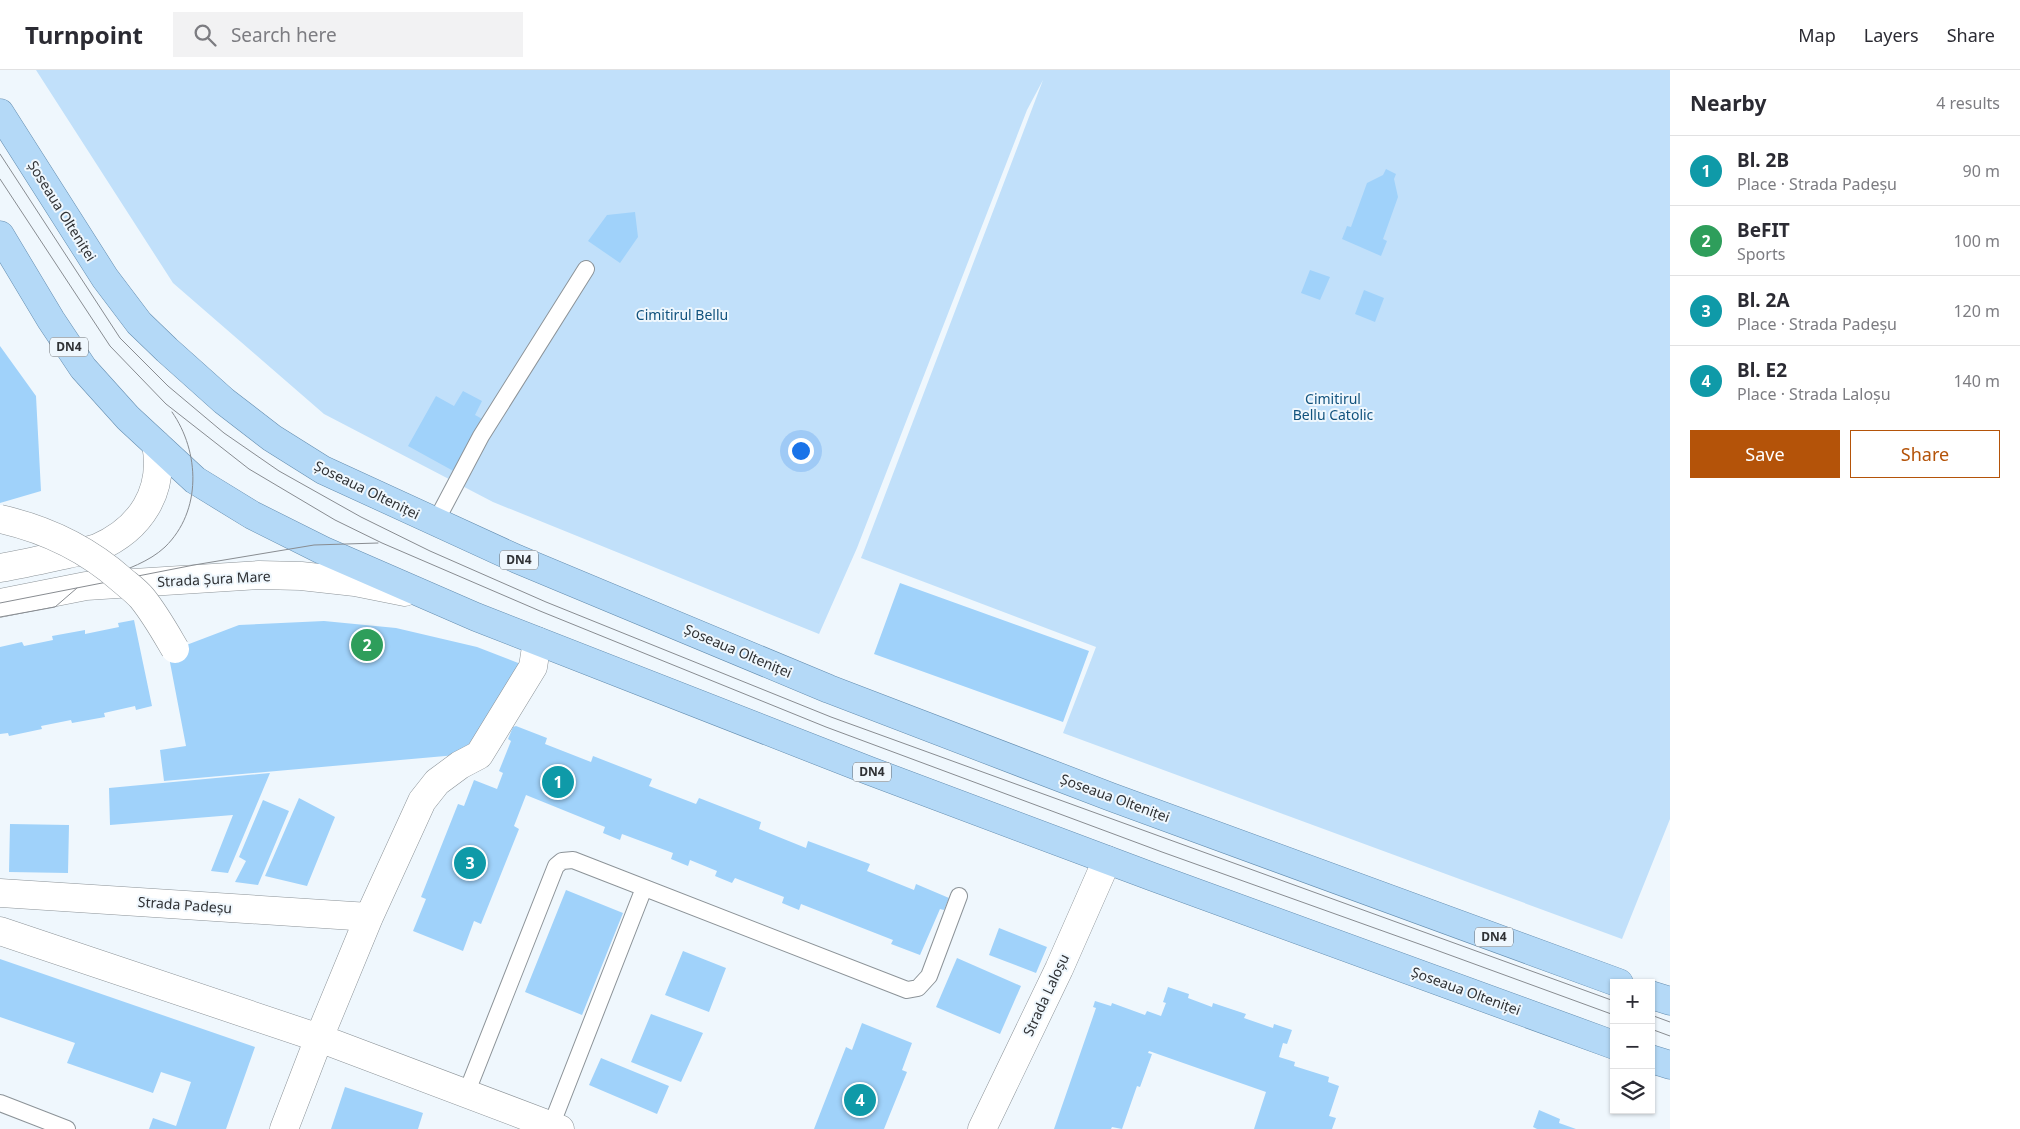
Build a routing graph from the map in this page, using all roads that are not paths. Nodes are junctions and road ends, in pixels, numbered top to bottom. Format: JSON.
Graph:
{"nodes":[{"id":1,"x":0,"y":113,"type":"edge"},
{"id":2,"x":0,"y":235,"type":"edge"},
{"id":3,"x":586,"y":269,"type":"dead end"},
{"id":4,"x":156,"y":444,"type":"junction"},
{"id":5,"x":0,"y":519,"type":"edge"},
{"id":6,"x":436,"y":523,"type":"junction"},
{"id":7,"x":0,"y":568,"type":"edge"},
{"id":8,"x":429,"y":597,"type":"junction"},
{"id":9,"x":0,"y":603,"type":"edge"},
{"id":10,"x":537,"y":641,"type":"junction"},
{"id":11,"x":176,"y":650,"type":"dead end"},
{"id":12,"x":1107,"y":860,"type":"junction"},
{"id":13,"x":644,"y":888,"type":"junction"},
{"id":14,"x":0,"y":893,"type":"edge"},
{"id":15,"x":959,"y":896,"type":"dead end"},
{"id":16,"x":369,"y":917,"type":"junction"},
{"id":17,"x":0,"y":931,"type":"edge"},
{"id":18,"x":1610,"y":980,"type":"edge"},
{"id":19,"x":1655,"y":996,"type":"edge"},
{"id":20,"x":1670,"y":1002,"type":"edge"},
{"id":21,"x":319,"y":1038,"type":"junction"},
{"id":22,"x":1610,"y":1044,"type":"edge"},
{"id":23,"x":1655,"y":1060,"type":"edge"},
{"id":24,"x":1670,"y":1066,"type":"edge"},
{"id":25,"x":466,"y":1094,"type":"junction"},
{"id":26,"x":0,"y":1103,"type":"edge"},
{"id":27,"x":555,"y":1127,"type":"edge"},
{"id":28,"x":68,"y":1129,"type":"edge"},
{"id":29,"x":284,"y":1129,"type":"edge"},
{"id":30,"x":982,"y":1129,"type":"edge"}],
"edges":[{"from":1,"to":6,"type":"main road","name":"Șoseaua Olteniței","number":"DN4"},
{"from":2,"to":4,"type":"main road","name":"Șoseaua Olteniței","number":"DN4"},
{"from":3,"to":6,"type":"lane"},
{"from":4,"to":7,"type":"street"},
{"from":4,"to":8,"type":"main road","name":"Șoseaua Olteniței","number":"DN4"},
{"from":5,"to":11,"type":"street","bridge":true},
{"from":6,"to":18,"type":"main road","name":"Șoseaua Olteniței","number":"DN4"},
{"from":8,"to":9,"type":"street","name":"Strada Șura Mare"},
{"from":8,"to":10,"type":"main road","name":"Șoseaua Olteniței","number":"DN4"},
{"from":10,"to":12,"type":"main road","name":"Șoseaua Olteniței","number":"DN4"},
{"from":10,"to":16,"type":"street"},
{"from":12,"to":22,"type":"main road","name":"Șoseaua Olteniței","number":"DN4"},
{"from":12,"to":30,"type":"street","name":"Strada Laloșu"},
{"from":13,"to":15,"type":"lane"},
{"from":13,"to":25,"type":"lane"},
{"from":13,"to":27,"type":"lane"},
{"from":14,"to":16,"type":"street","name":"Strada Padeșu"},
{"from":16,"to":21,"type":"street"},
{"from":17,"to":21,"type":"street"},
{"from":19,"to":20,"type":"main road"},
{"from":21,"to":25,"type":"street"},
{"from":21,"to":29,"type":"street"},
{"from":23,"to":24,"type":"main road"},
{"from":25,"to":27,"type":"street"},
{"from":26,"to":28,"type":"lane"}]}
